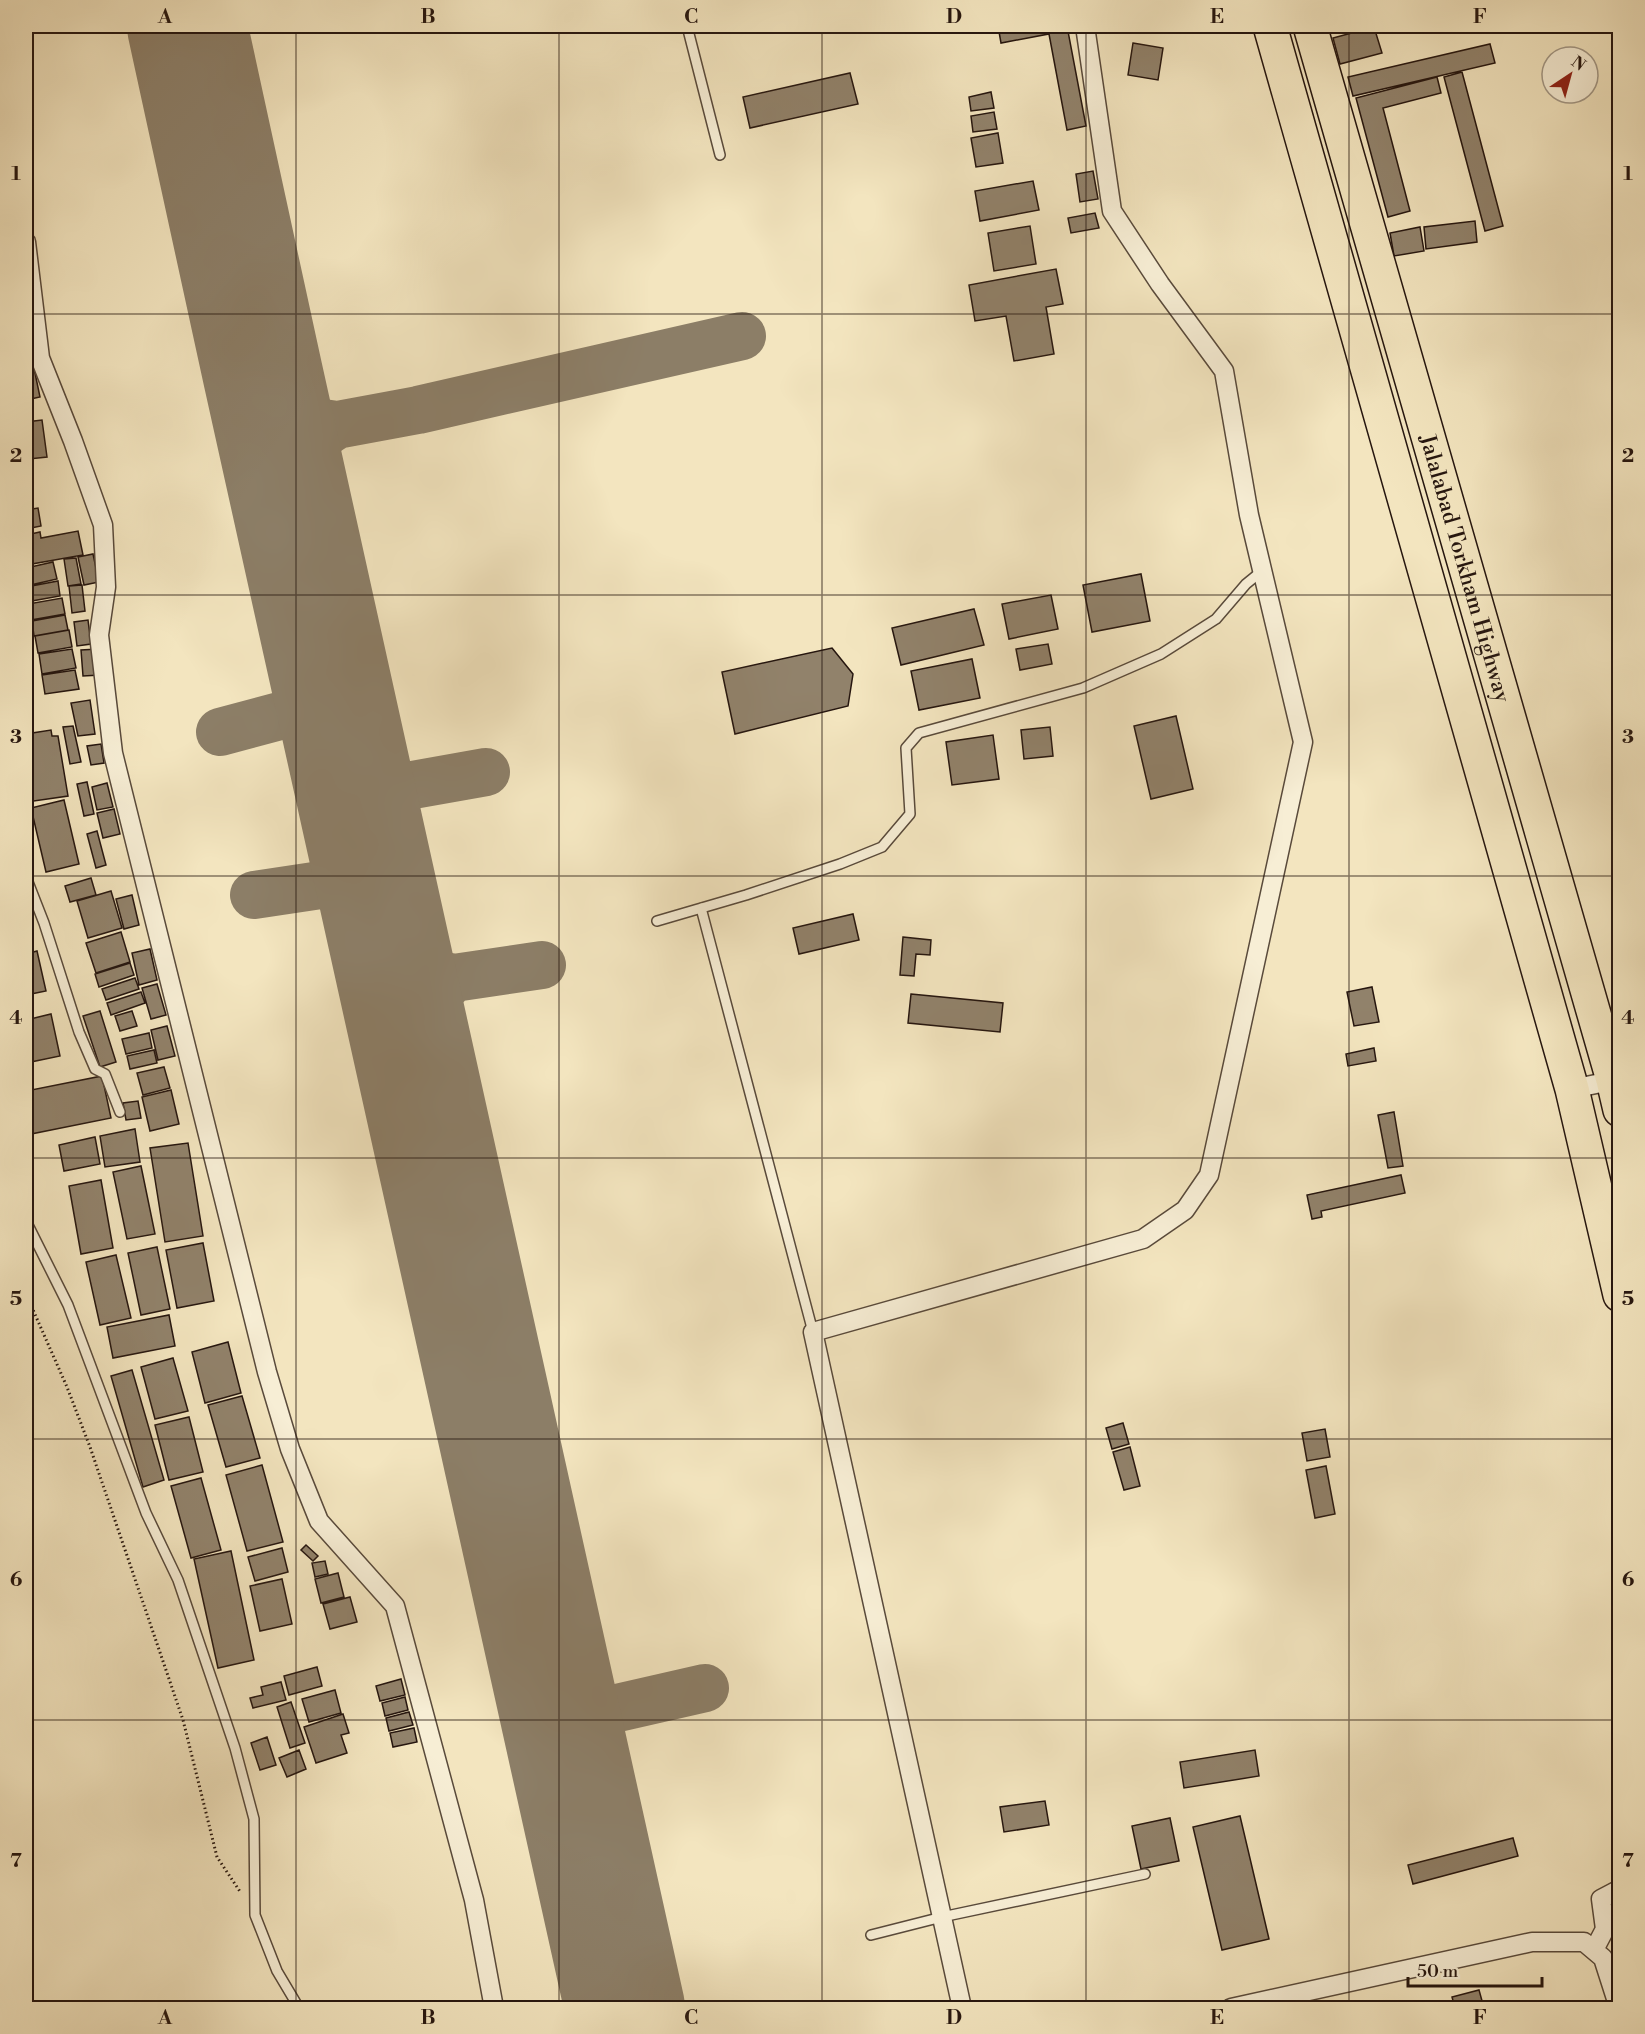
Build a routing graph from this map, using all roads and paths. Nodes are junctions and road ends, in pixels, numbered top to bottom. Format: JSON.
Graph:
{"nodes":[{"id":1,"x":687,"y":26,"type":"edge"},
{"id":2,"x":1085,"y":26,"type":"edge"},
{"id":3,"x":1270,"y":26,"type":"edge"},
{"id":4,"x":1310,"y":26,"type":"edge"},
{"id":5,"x":720,"y":155,"type":"dead end"},
{"id":6,"x":26,"y":242,"type":"edge"},
{"id":7,"x":1262,"y":571,"type":"junction"},
{"id":8,"x":26,"y":877,"type":"edge"},
{"id":9,"x":701,"y":908,"type":"junction"},
{"id":10,"x":657,"y":921,"type":"dead end"},
{"id":11,"x":1572,"y":1089,"type":"junction"},
{"id":12,"x":1617,"y":1090,"type":"edge"},
{"id":13,"x":120,"y":1112,"type":"dead end"},
{"id":14,"x":26,"y":1221,"type":"edge"},
{"id":15,"x":26,"y":1294,"type":"edge"},
{"id":16,"x":1620,"y":1295,"type":"edge"},
{"id":17,"x":813,"y":1332,"type":"junction"},
{"id":18,"x":1145,"y":1874,"type":"dead end"},
{"id":19,"x":1620,"y":1889,"type":"edge"},
{"id":20,"x":255,"y":1915,"type":"junction"},
{"id":21,"x":942,"y":1917,"type":"junction"},
{"id":22,"x":870,"y":1935,"type":"dead end"},
{"id":23,"x":1594,"y":1950,"type":"junction"},
{"id":24,"x":299,"y":2008,"type":"edge"},
{"id":25,"x":494,"y":2008,"type":"edge"},
{"id":26,"x":962,"y":2008,"type":"edge"},
{"id":27,"x":1231,"y":2008,"type":"edge"},
{"id":28,"x":1619,"y":2008,"type":"edge"}],
"edges":[{"from":1,"to":5,"type":"lane"},
{"from":2,"to":7,"type":"street"},
{"from":3,"to":11,"type":"highway"},
{"from":4,"to":12,"type":"highway","name":"Jalalabad Torkham Highway"},
{"from":6,"to":25,"type":"street"},
{"from":7,"to":9,"type":"lane"},
{"from":7,"to":17,"type":"street"},
{"from":8,"to":13,"type":"lane"},
{"from":9,"to":10,"type":"lane"},
{"from":9,"to":17,"type":"lane"},
{"from":11,"to":12,"type":"street"},
{"from":11,"to":16,"type":"highway"},
{"from":14,"to":20,"type":"lane"},
{"from":15,"to":20,"type":"path"},
{"from":17,"to":21,"type":"street"},
{"from":18,"to":21,"type":"lane"},
{"from":19,"to":23,"type":"street"},
{"from":20,"to":24,"type":"lane"},
{"from":21,"to":22,"type":"lane"},
{"from":21,"to":26,"type":"street"},
{"from":23,"to":27,"type":"street"},
{"from":23,"to":28,"type":"street"}]}
